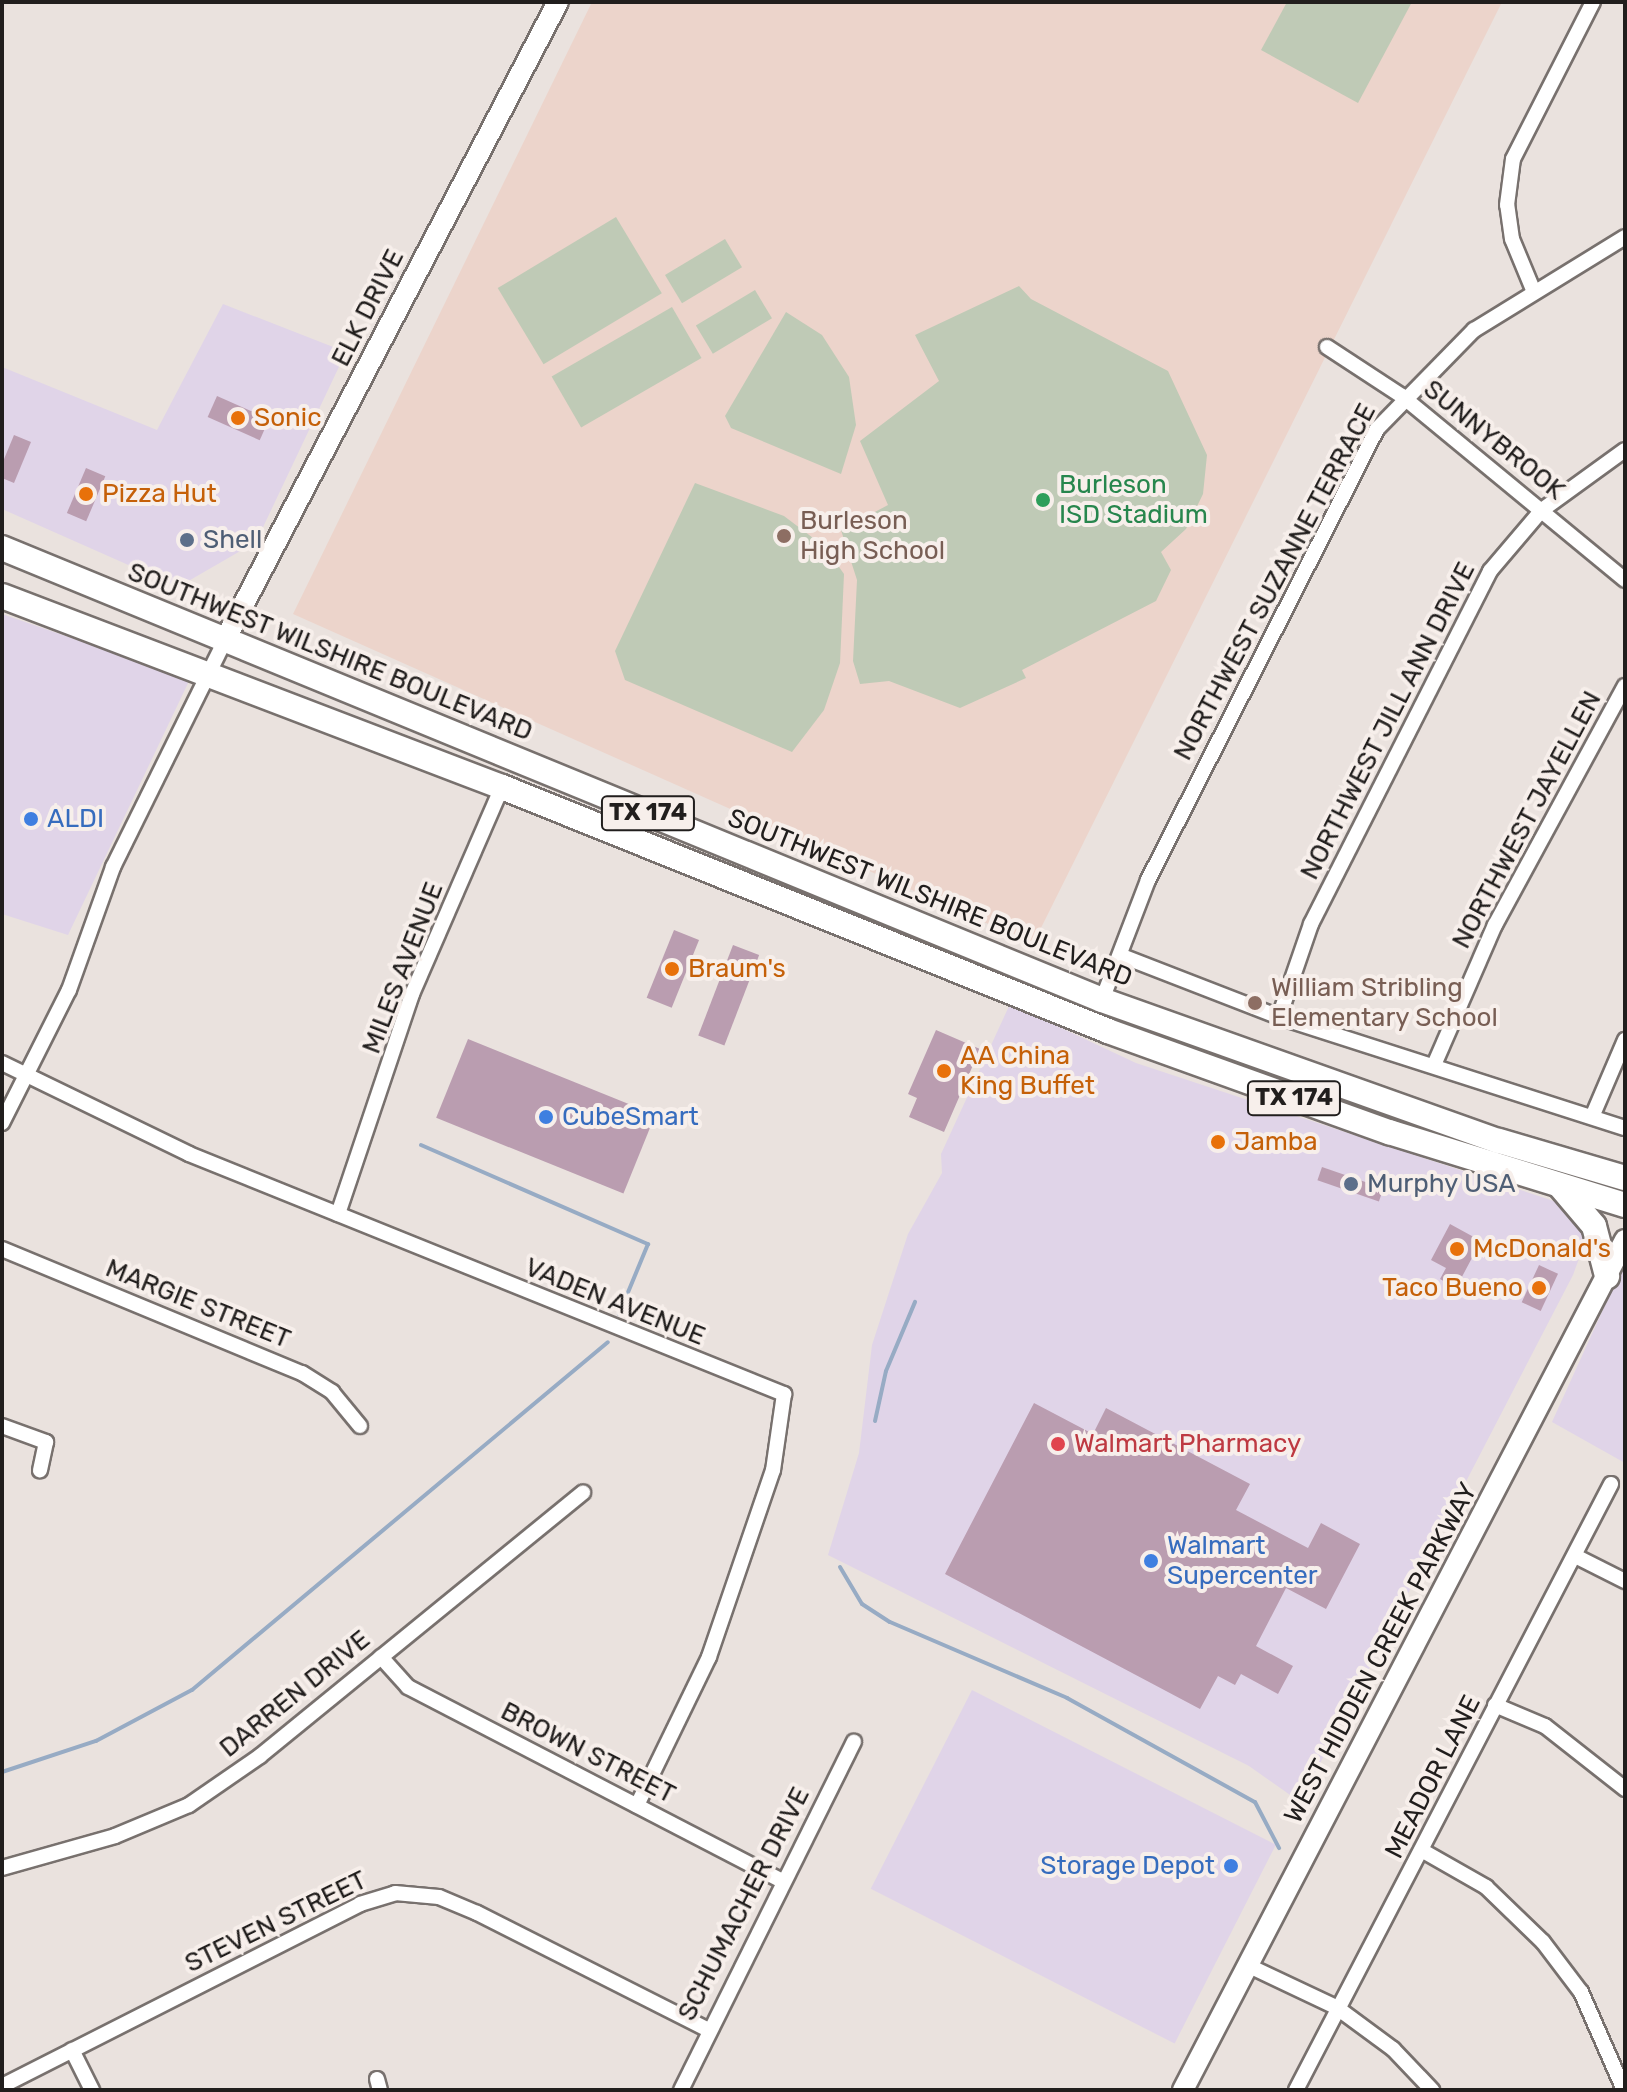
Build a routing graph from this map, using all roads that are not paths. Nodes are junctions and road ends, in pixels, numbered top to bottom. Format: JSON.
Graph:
{"nodes":[{"id":1,"x":558,"y":2,"type":"edge"},
{"id":2,"x":1593,"y":2,"type":"edge"},
{"id":3,"x":1625,"y":237,"type":"edge"},
{"id":4,"x":1534,"y":292,"type":"junction"},
{"id":5,"x":1327,"y":347,"type":"dead end"},
{"id":6,"x":1402,"y":396,"type":"junction"},
{"id":7,"x":1625,"y":450,"type":"edge"},
{"id":8,"x":1542,"y":510,"type":"junction"},
{"id":9,"x":2,"y":548,"type":"edge"},
{"id":10,"x":1625,"y":580,"type":"edge"},
{"id":11,"x":2,"y":596,"type":"edge"},
{"id":12,"x":225,"y":640,"type":"junction"},
{"id":13,"x":209,"y":676,"type":"junction"},
{"id":14,"x":1625,"y":686,"type":"edge"},
{"id":15,"x":502,"y":787,"type":"junction"},
{"id":16,"x":888,"y":913,"type":"junction"},
{"id":17,"x":878,"y":939,"type":"junction"},
{"id":18,"x":1122,"y":956,"type":"junction"},
{"id":19,"x":1102,"y":1000,"type":"junction"},
{"id":20,"x":1279,"y":1017,"type":"junction"},
{"id":21,"x":1133,"y":1040,"type":"junction"},
{"id":22,"x":1625,"y":1040,"type":"edge"},
{"id":23,"x":1250,"y":1052,"type":"junction"},
{"id":24,"x":2,"y":1063,"type":"edge"},
{"id":25,"x":1434,"y":1065,"type":"junction"},
{"id":26,"x":25,"y":1077,"type":"junction"},
{"id":27,"x":1592,"y":1117,"type":"junction"},
{"id":28,"x":2,"y":1123,"type":"edge"},
{"id":29,"x":1625,"y":1128,"type":"edge"},
{"id":30,"x":1625,"y":1178,"type":"edge"},
{"id":31,"x":1558,"y":1184,"type":"junction"},
{"id":32,"x":1625,"y":1205,"type":"edge"},
{"id":33,"x":338,"y":1214,"type":"junction"},
{"id":34,"x":1625,"y":1240,"type":"edge"},
{"id":35,"x":2,"y":1249,"type":"edge"},
{"id":36,"x":1607,"y":1276,"type":"junction"},
{"id":37,"x":2,"y":1426,"type":"edge"},
{"id":38,"x":360,"y":1426,"type":"dead end"},
{"id":39,"x":40,"y":1470,"type":"dead end"},
{"id":40,"x":1611,"y":1484,"type":"dead end"},
{"id":41,"x":583,"y":1493,"type":"dead end"},
{"id":42,"x":1575,"y":1556,"type":"junction"},
{"id":43,"x":1625,"y":1581,"type":"edge"},
{"id":44,"x":381,"y":1657,"type":"junction"},
{"id":45,"x":1495,"y":1705,"type":"junction"},
{"id":46,"x":854,"y":1742,"type":"dead end"},
{"id":47,"x":1625,"y":1789,"type":"edge"},
{"id":48,"x":637,"y":1805,"type":"junction"},
{"id":49,"x":1423,"y":1851,"type":"junction"},
{"id":50,"x":2,"y":1868,"type":"edge"},
{"id":51,"x":782,"y":1881,"type":"junction"},
{"id":52,"x":1247,"y":1965,"type":"junction"},
{"id":53,"x":1336,"y":2007,"type":"junction"},
{"id":54,"x":707,"y":2029,"type":"junction"},
{"id":55,"x":72,"y":2050,"type":"junction"},
{"id":56,"x":2,"y":2086,"type":"edge"},
{"id":57,"x":92,"y":2090,"type":"edge"},
{"id":58,"x":681,"y":2090,"type":"edge"},
{"id":59,"x":1183,"y":2090,"type":"edge"},
{"id":60,"x":1296,"y":2090,"type":"edge"},
{"id":61,"x":1432,"y":2090,"type":"edge"},
{"id":62,"x":1624,"y":2090,"type":"edge"}],
"edges":[{"from":1,"to":12,"type":"main road","name":"ELK DRIVE"},
{"from":2,"to":4,"type":"street"},
{"from":3,"to":4,"type":"street","name":"NORTHWEST SUZANNE TERRACE"},
{"from":4,"to":6,"type":"street","name":"NORTHWEST SUZANNE TERRACE"},
{"from":5,"to":6,"type":"street","name":"SUNNYBROOK"},
{"from":6,"to":8,"type":"street","name":"SUNNYBROOK"},
{"from":6,"to":18,"type":"street","name":"NORTHWEST SUZANNE TERRACE"},
{"from":7,"to":8,"type":"street","name":"NORTHWEST JILL ANN DRIVE"},
{"from":8,"to":10,"type":"street","name":"SUNNYBROOK"},
{"from":8,"to":20,"type":"street","name":"NORTHWEST JILL ANN DRIVE"},
{"from":9,"to":12,"type":"main road","name":"SOUTHWEST WILSHIRE BOULEVARD","number":"TX 174"},
{"from":11,"to":13,"type":"main road","number":"TX 174"},
{"from":12,"to":13,"type":"street"},
{"from":12,"to":16,"type":"main road","name":"SOUTHWEST WILSHIRE BOULEVARD","number":"TX 174"},
{"from":13,"to":15,"type":"main road","number":"TX 174"},
{"from":13,"to":26,"type":"street"},
{"from":14,"to":25,"type":"street","name":"NORTHWEST JAYELLEN"},
{"from":15,"to":17,"type":"main road","number":"TX 174"},
{"from":15,"to":33,"type":"street","name":"MILES AVENUE"},
{"from":16,"to":17,"type":"main road"},
{"from":16,"to":19,"type":"main road","name":"SOUTHWEST WILSHIRE BOULEVARD","number":"TX 174"},
{"from":17,"to":21,"type":"main road","number":"TX 174"},
{"from":18,"to":19,"type":"street","name":"NORTHWEST SUZANNE TERRACE"},
{"from":18,"to":20,"type":"street"},
{"from":19,"to":23,"type":"main road","name":"SOUTHWEST WILSHIRE BOULEVARD","number":"TX 174"},
{"from":20,"to":25,"type":"street"},
{"from":21,"to":23,"type":"main road"},
{"from":21,"to":31,"type":"main road","number":"TX 174"},
{"from":22,"to":27,"type":"street"},
{"from":23,"to":30,"type":"main road","name":"SOUTHWEST WILSHIRE BOULEVARD","number":"TX 174"},
{"from":24,"to":26,"type":"street","name":"VADEN AVENUE"},
{"from":25,"to":27,"type":"street"},
{"from":26,"to":28,"type":"street"},
{"from":26,"to":33,"type":"street","name":"VADEN AVENUE"},
{"from":27,"to":29,"type":"street"},
{"from":31,"to":32,"type":"main road","number":"TX 174"},
{"from":31,"to":36,"type":"main road"},
{"from":33,"to":48,"type":"street","name":"VADEN AVENUE"},
{"from":34,"to":36,"type":"main road","name":"WEST HIDDEN CREEK PARKWAY"},
{"from":35,"to":38,"type":"street","name":"MARGIE STREET"},
{"from":36,"to":52,"type":"main road","name":"WEST HIDDEN CREEK PARKWAY"},
{"from":37,"to":39,"type":"street"},
{"from":40,"to":42,"type":"street","name":"MEADOR LANE"},
{"from":41,"to":44,"type":"street","name":"DARREN DRIVE"},
{"from":42,"to":43,"type":"street"},
{"from":42,"to":45,"type":"street","name":"MEADOR LANE"},
{"from":44,"to":48,"type":"street","name":"BROWN STREET"},
{"from":44,"to":50,"type":"street","name":"DARREN DRIVE"},
{"from":45,"to":47,"type":"street"},
{"from":45,"to":49,"type":"street","name":"MEADOR LANE"},
{"from":46,"to":51,"type":"street","name":"SCHUMACHER DRIVE"},
{"from":48,"to":51,"type":"street","name":"BROWN STREET"},
{"from":49,"to":53,"type":"street","name":"MEADOR LANE"},
{"from":49,"to":62,"type":"street"},
{"from":51,"to":54,"type":"street","name":"SCHUMACHER DRIVE"},
{"from":52,"to":53,"type":"street"},
{"from":52,"to":59,"type":"main road","name":"WEST HIDDEN CREEK PARKWAY"},
{"from":53,"to":60,"type":"street","name":"MEADOR LANE"},
{"from":53,"to":61,"type":"street"},
{"from":54,"to":55,"type":"street","name":"STEVEN STREET"},
{"from":54,"to":58,"type":"street","name":"SCHUMACHER DRIVE"},
{"from":55,"to":56,"type":"street","name":"STEVEN STREET"},
{"from":55,"to":57,"type":"street"}]}
